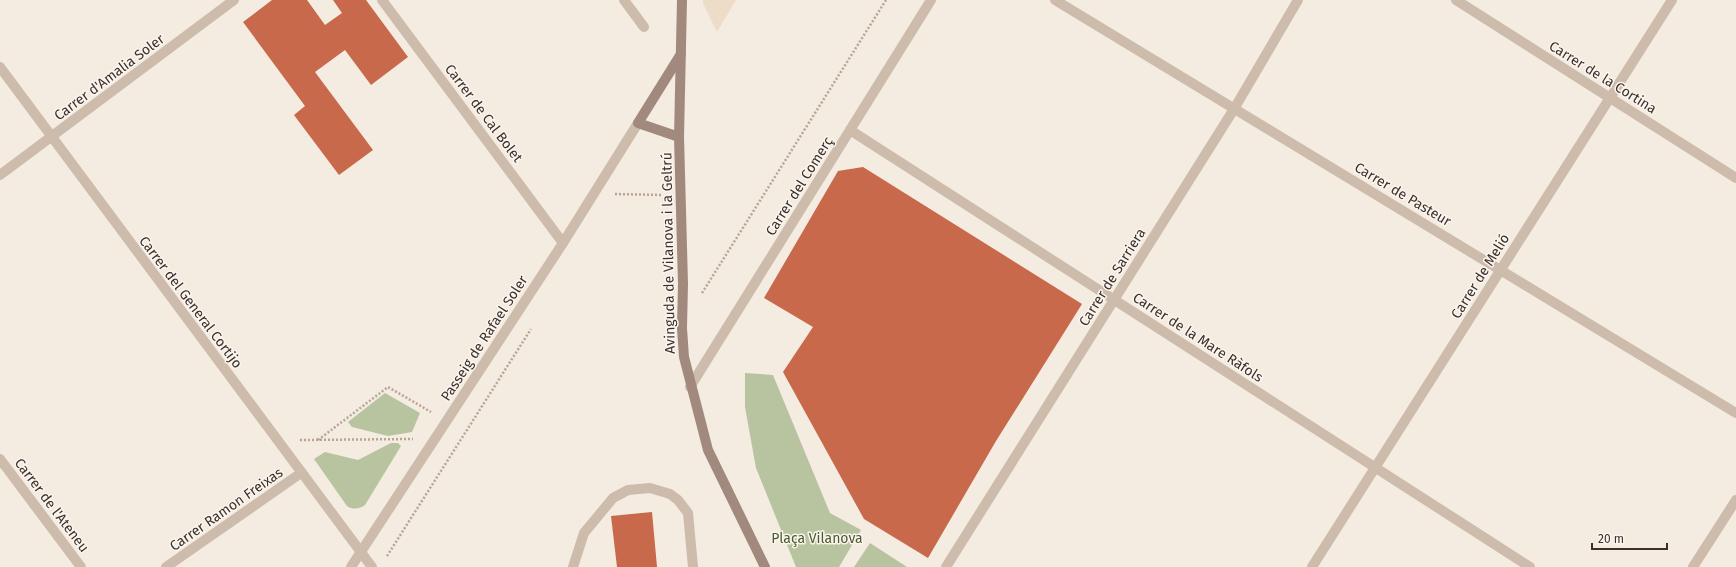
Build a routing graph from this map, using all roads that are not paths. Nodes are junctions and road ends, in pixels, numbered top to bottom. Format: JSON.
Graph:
{"nodes":[{"id":1,"x":234,"y":0,"type":"edge"},
{"id":2,"x":382,"y":0,"type":"edge"},
{"id":3,"x":624,"y":0,"type":"edge"},
{"id":4,"x":682,"y":0,"type":"edge"},
{"id":5,"x":931,"y":0,"type":"edge"},
{"id":6,"x":1055,"y":0,"type":"edge"},
{"id":7,"x":1298,"y":0,"type":"edge"},
{"id":8,"x":1456,"y":0,"type":"edge"},
{"id":9,"x":1672,"y":0,"type":"edge"},
{"id":10,"x":644,"y":27,"type":"dead end"},
{"id":11,"x":681,"y":54,"type":"junction"},
{"id":12,"x":0,"y":67,"type":"edge"},
{"id":13,"x":1609,"y":98,"type":"junction"},
{"id":14,"x":1234,"y":109,"type":"junction"},
{"id":15,"x":638,"y":123,"type":"junction"},
{"id":16,"x":850,"y":130,"type":"junction"},
{"id":17,"x":51,"y":137,"type":"junction"},
{"id":18,"x":679,"y":137,"type":"junction"},
{"id":19,"x":0,"y":175,"type":"edge"},
{"id":20,"x":1736,"y":178,"type":"edge"},
{"id":21,"x":563,"y":243,"type":"junction"},
{"id":22,"x":1500,"y":270,"type":"junction"},
{"id":23,"x":1114,"y":300,"type":"junction"},
{"id":24,"x":690,"y":387,"type":"junction"},
{"id":25,"x":1736,"y":413,"type":"edge"},
{"id":26,"x":0,"y":459,"type":"edge"},
{"id":27,"x":1375,"y":467,"type":"junction"},
{"id":28,"x":301,"y":473,"type":"junction"},
{"id":29,"x":1736,"y":500,"type":"edge"},
{"id":30,"x":361,"y":553,"type":"junction"},
{"id":31,"x":81,"y":567,"type":"edge"},
{"id":32,"x":166,"y":567,"type":"edge"},
{"id":33,"x":351,"y":567,"type":"edge"},
{"id":34,"x":372,"y":567,"type":"edge"},
{"id":35,"x":573,"y":567,"type":"edge"},
{"id":36,"x":693,"y":567,"type":"edge"},
{"id":37,"x":765,"y":567,"type":"edge"},
{"id":38,"x":946,"y":567,"type":"edge"},
{"id":39,"x":1312,"y":567,"type":"edge"},
{"id":40,"x":1530,"y":567,"type":"edge"},
{"id":41,"x":1693,"y":567,"type":"edge"}],
"edges":[{"from":1,"to":17,"type":"street","name":"Carrer d'Amalia Soler"},
{"from":2,"to":21,"type":"street","name":"Carrer de Cal Bolet"},
{"from":3,"to":10,"type":"street"},
{"from":4,"to":11,"type":"street","name":"Avinguda de Vilanova i la Geltrú"},
{"from":5,"to":16,"type":"street","name":"Carrer del Comerç"},
{"from":6,"to":14,"type":"street","name":"Carrer de Pasteur"},
{"from":7,"to":14,"type":"street","name":"Carrer de Sarriera"},
{"from":8,"to":13,"type":"street","name":"Carrer de la Cortina"},
{"from":9,"to":13,"type":"street","name":"Carrer de Melió"},
{"from":11,"to":15,"type":"street"},
{"from":11,"to":18,"type":"street","name":"Avinguda de Vilanova i la Geltrú"},
{"from":12,"to":17,"type":"street","name":"Carrer del General Cortijo"},
{"from":13,"to":20,"type":"street","name":"Carrer de la Cortina"},
{"from":13,"to":22,"type":"street","name":"Carrer de Melió"},
{"from":14,"to":22,"type":"street","name":"Carrer de Pasteur"},
{"from":14,"to":23,"type":"street","name":"Carrer de Sarriera"},
{"from":15,"to":18,"type":"street"},
{"from":15,"to":21,"type":"street","name":"Passeig de Rafael Soler"},
{"from":16,"to":23,"type":"street","name":"Carrer de la Mare Ràfols"},
{"from":16,"to":24,"type":"street","name":"Carrer del Comerç"},
{"from":17,"to":19,"type":"street","name":"Carrer d'Amalia Soler"},
{"from":17,"to":28,"type":"street","name":"Carrer del General Cortijo"},
{"from":18,"to":24,"type":"street","name":"Avinguda de Vilanova i la Geltrú"},
{"from":21,"to":30,"type":"street","name":"Passeig de Rafael Soler"},
{"from":22,"to":25,"type":"street","name":"Carrer de Pasteur"},
{"from":22,"to":27,"type":"street","name":"Carrer de Melió"},
{"from":23,"to":27,"type":"street","name":"Carrer de la Mare Ràfols"},
{"from":23,"to":38,"type":"street","name":"Carrer de Sarriera"},
{"from":24,"to":37,"type":"street","name":"Avinguda de Vilanova i la Geltrú"},
{"from":26,"to":31,"type":"street","name":"Carrer de l'Ateneu"},
{"from":27,"to":39,"type":"street","name":"Carrer de Melió"},
{"from":27,"to":40,"type":"street","name":"Carrer de la Mare Ràfols"},
{"from":28,"to":30,"type":"street","name":"Carrer del General Cortijo"},
{"from":28,"to":32,"type":"street","name":"Carrer Ramon Freixas"},
{"from":29,"to":41,"type":"street"},
{"from":30,"to":33,"type":"street","name":"Passeig de Rafael Soler"},
{"from":30,"to":34,"type":"street","name":"Carrer del General Cortijo"},
{"from":35,"to":36,"type":"street"}]}
